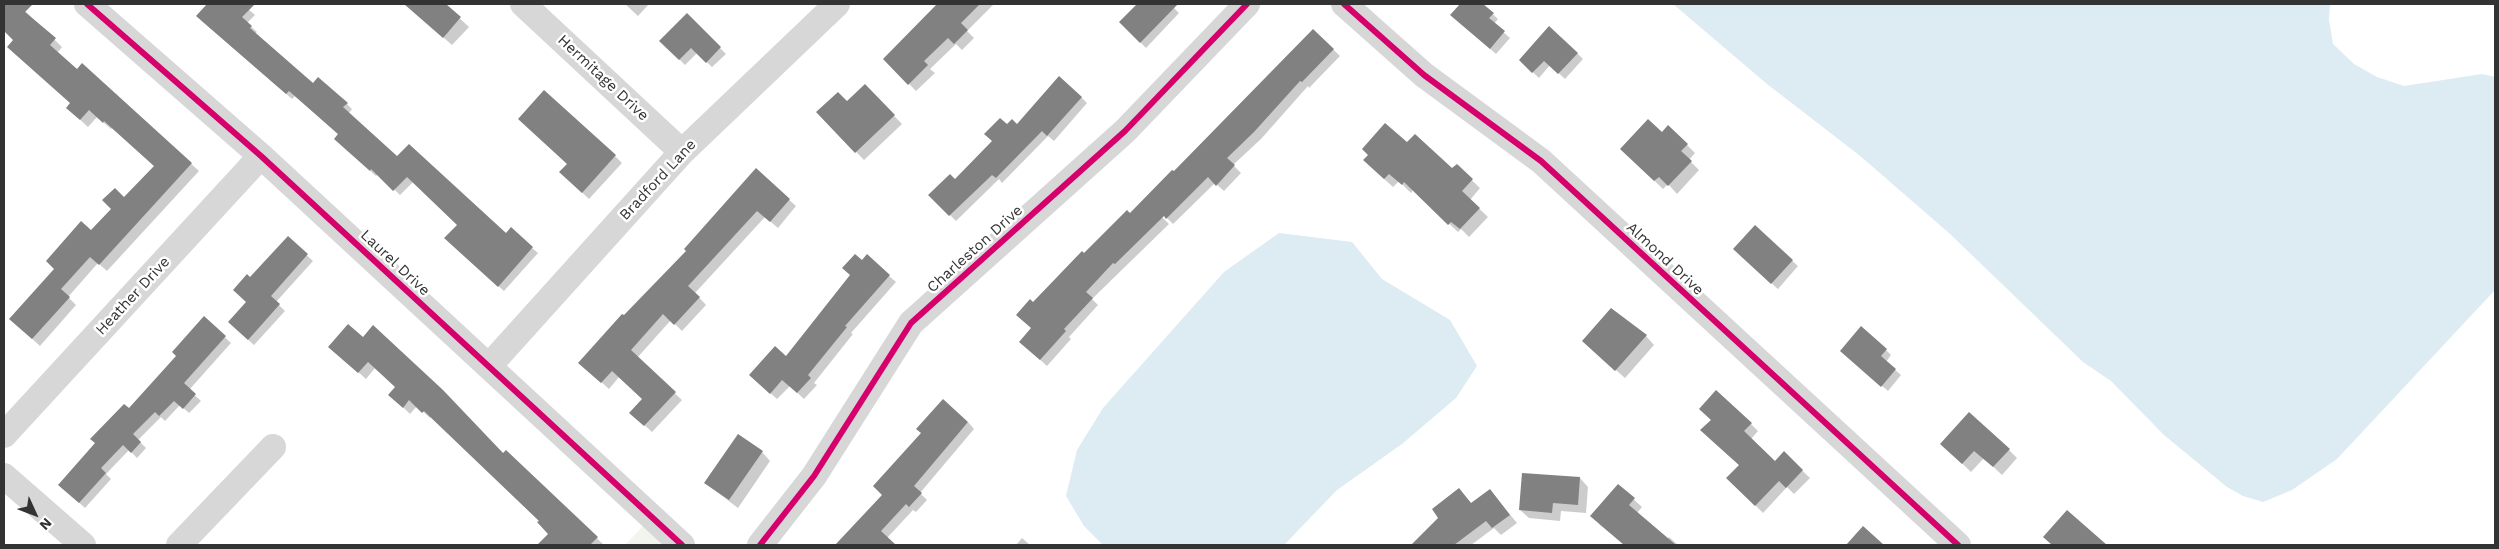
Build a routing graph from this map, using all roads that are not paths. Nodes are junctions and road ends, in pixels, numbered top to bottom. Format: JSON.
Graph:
{"nodes":[{"id":1,"x":87,"y":4,"type":"edge"},
{"id":2,"x":523,"y":4,"type":"edge"},
{"id":3,"x":837,"y":4,"type":"edge"},
{"id":4,"x":1247,"y":4,"type":"edge"},
{"id":5,"x":1344,"y":4,"type":"edge"},
{"id":6,"x":682,"y":152,"type":"junction"},
{"id":7,"x":261,"y":156,"type":"junction"},
{"id":8,"x":489,"y":366,"type":"junction"},
{"id":9,"x":4,"y":435,"type":"edge"},
{"id":10,"x":272,"y":447,"type":"dead end"},
{"id":11,"x":4,"y":476,"type":"edge"},
{"id":12,"x":83,"y":545,"type":"edge"},
{"id":13,"x":179,"y":545,"type":"edge"},
{"id":14,"x":682,"y":545,"type":"edge"},
{"id":15,"x":760,"y":545,"type":"edge"},
{"id":16,"x":1958,"y":545,"type":"edge"}],
"edges":[{"from":1,"to":7,"type":"street","name":"Laurel Drive"},
{"from":2,"to":6,"type":"street","name":"Hermitage Drive"},
{"from":3,"to":6,"type":"street","name":"Bradford Lane"},
{"from":4,"to":15,"type":"street","name":"Charleston Drive"},
{"from":5,"to":16,"type":"street","name":"Almond Drive"},
{"from":6,"to":8,"type":"street","name":"Bradford Lane"},
{"from":7,"to":8,"type":"street","name":"Laurel Drive"},
{"from":7,"to":9,"type":"street","name":"Heather Drive"},
{"from":8,"to":14,"type":"street","name":"Laurel Drive"},
{"from":10,"to":13,"type":"street"},
{"from":11,"to":12,"type":"street"}]}
